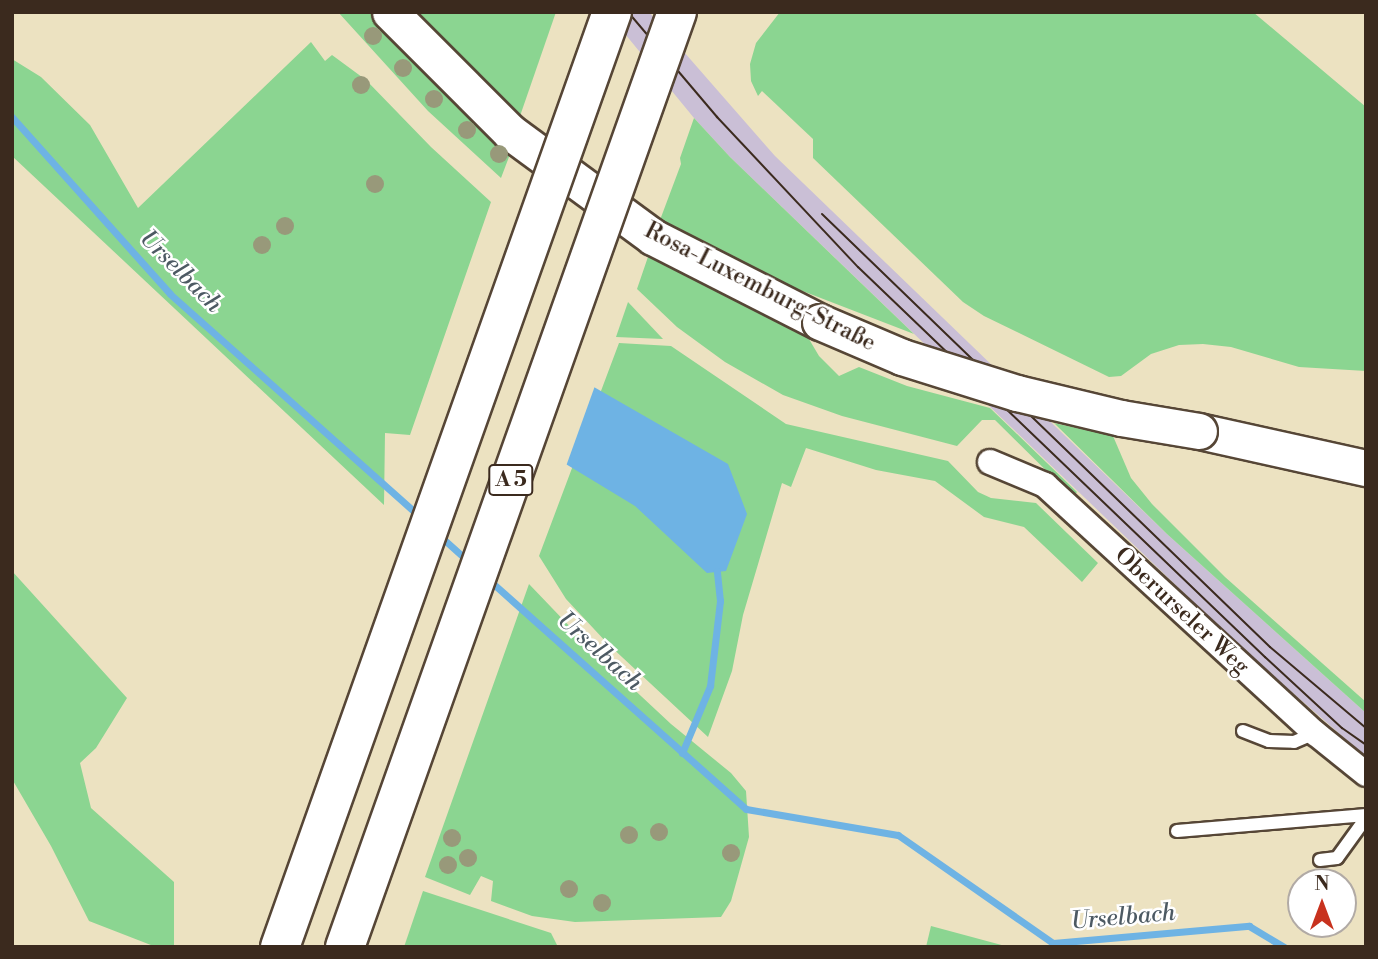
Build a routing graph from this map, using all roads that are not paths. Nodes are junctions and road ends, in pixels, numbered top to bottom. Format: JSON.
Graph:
{"nodes":[{"id":1,"x":390,"y":12,"type":"edge"},
{"id":2,"x":612,"y":12,"type":"edge"},
{"id":3,"x":677,"y":12,"type":"edge"},
{"id":4,"x":1199,"y":431,"type":"junction"},
{"id":5,"x":1366,"y":446,"type":"edge"},
{"id":6,"x":990,"y":462,"type":"dead end"},
{"id":7,"x":1366,"y":468,"type":"edge"},
{"id":8,"x":1243,"y":731,"type":"dead end"},
{"id":9,"x":1315,"y":733,"type":"junction"},
{"id":10,"x":1366,"y":774,"type":"edge"},
{"id":11,"x":1366,"y":817,"type":"edge"},
{"id":12,"x":1177,"y":831,"type":"dead end"},
{"id":13,"x":1320,"y":860,"type":"dead end"},
{"id":14,"x":280,"y":947,"type":"edge"},
{"id":15,"x":345,"y":947,"type":"edge"}],
"edges":[{"from":1,"to":4,"type":"main road","name":"Rosa-Luxemburg-Straße","bridge":true},
{"from":2,"to":14,"type":"highway","number":"A 5","bridge":true},
{"from":3,"to":15,"type":"highway","number":"A 5","bridge":true},
{"from":4,"to":5,"type":"main road","name":"Rosa-Luxemburg-Straße"},
{"from":4,"to":7,"type":"main road","name":"Rosa-Luxemburg-Straße"},
{"from":6,"to":9,"type":"street","name":"Oberurseler Weg"},
{"from":8,"to":9,"type":"lane"},
{"from":9,"to":10,"type":"street","name":"Oberurseler Weg"},
{"from":11,"to":12,"type":"lane"},
{"from":11,"to":13,"type":"lane"}]}
